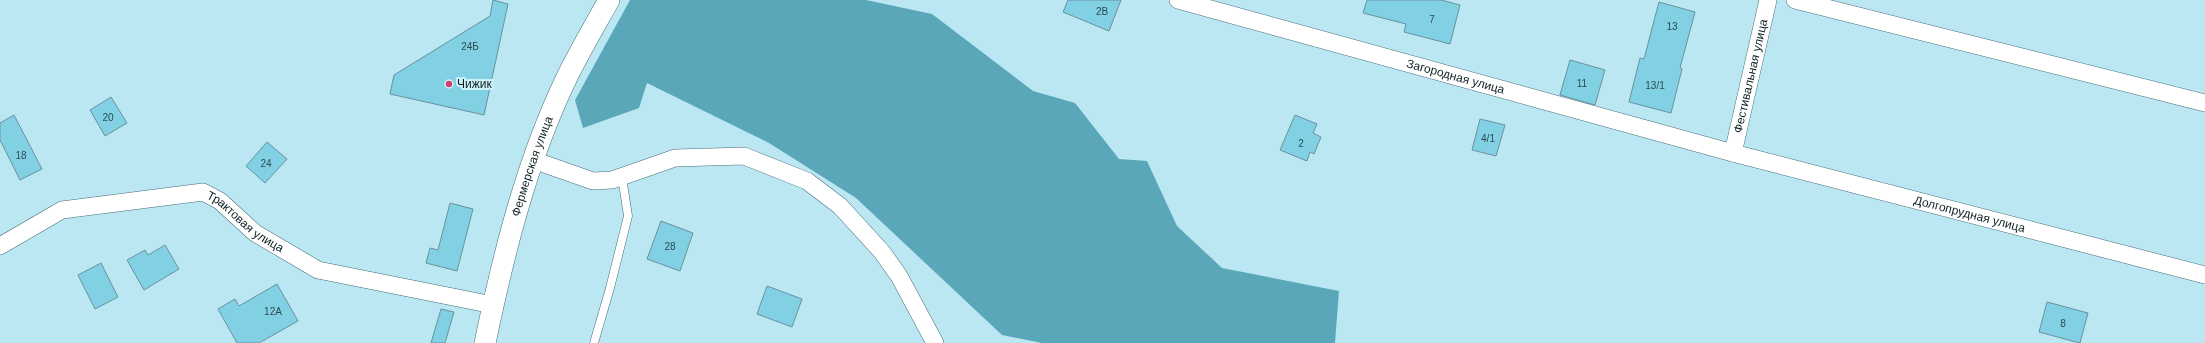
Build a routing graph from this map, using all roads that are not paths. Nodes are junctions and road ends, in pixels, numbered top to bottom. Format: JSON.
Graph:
{"nodes":[{"id":1,"x":609,"y":0,"type":"edge"},
{"id":2,"x":1178,"y":0,"type":"edge"},
{"id":3,"x":1768,"y":0,"type":"edge"},
{"id":4,"x":1795,"y":0,"type":"edge"},
{"id":5,"x":2205,"y":103,"type":"edge"},
{"id":6,"x":1733,"y":153,"type":"junction"},
{"id":7,"x":533,"y":160,"type":"junction"},
{"id":8,"x":622,"y":177,"type":"junction"},
{"id":9,"x":0,"y":246,"type":"edge"},
{"id":10,"x":2205,"y":275,"type":"edge"},
{"id":11,"x":493,"y":305,"type":"junction"},
{"id":12,"x":485,"y":343,"type":"edge"},
{"id":13,"x":594,"y":343,"type":"edge"},
{"id":14,"x":935,"y":343,"type":"edge"}],
"edges":[{"from":1,"to":7,"type":"street","name":"Фермерская улица"},
{"from":2,"to":6,"type":"street","name":"Загородная улица"},
{"from":3,"to":6,"type":"street","name":"Фестивальная улица"},
{"from":4,"to":5,"type":"street"},
{"from":6,"to":10,"type":"street","name":"Долгопрудная улица"},
{"from":7,"to":8,"type":"street"},
{"from":7,"to":11,"type":"street","name":"Фермерская улица"},
{"from":8,"to":13,"type":"lane"},
{"from":8,"to":14,"type":"street"},
{"from":9,"to":11,"type":"street","name":"Трактовая улица"},
{"from":11,"to":12,"type":"street","name":"Фермерская улица"}]}
